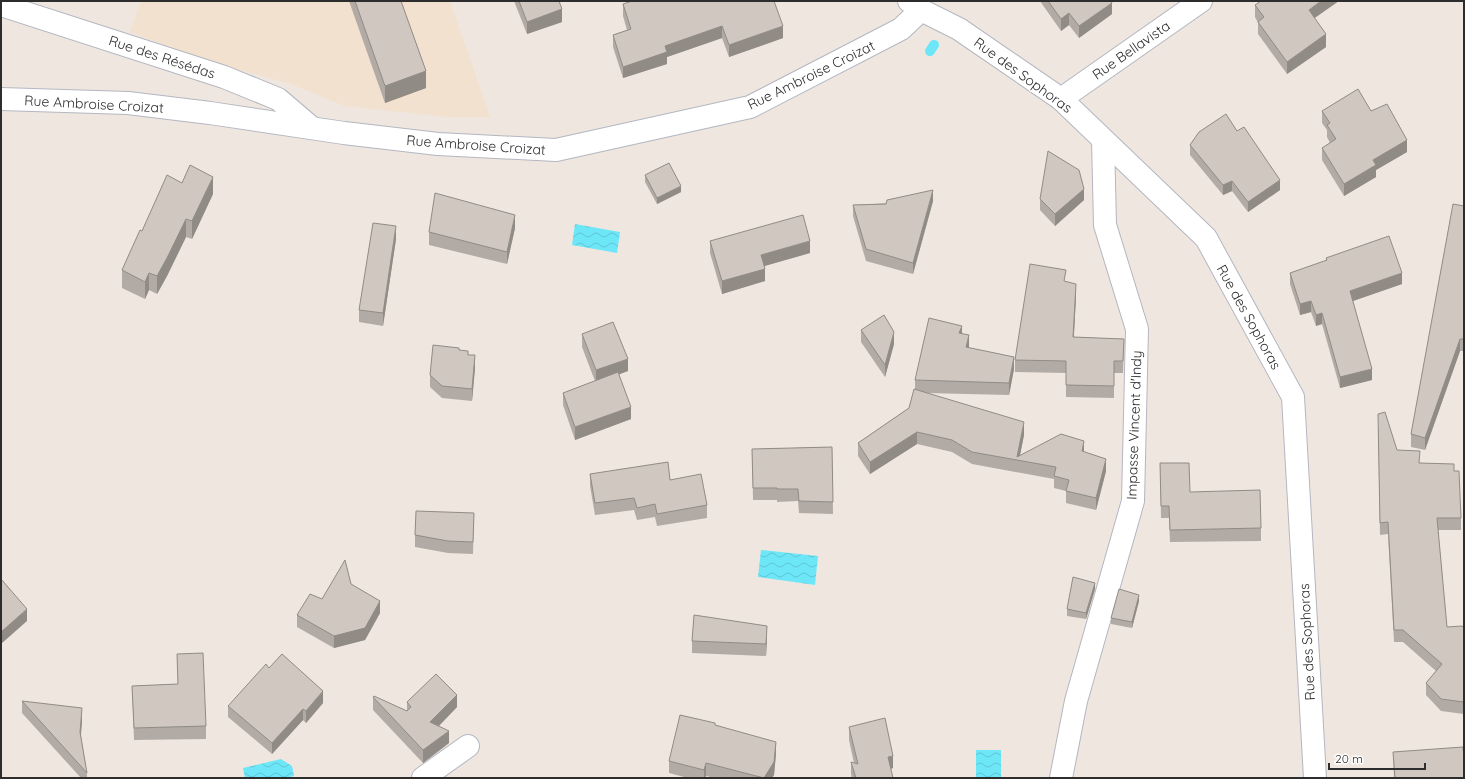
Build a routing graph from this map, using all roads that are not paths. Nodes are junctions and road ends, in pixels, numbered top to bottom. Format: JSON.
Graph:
{"nodes":[{"id":1,"x":1201,"y":1,"type":"edge"},
{"id":2,"x":1,"y":4,"type":"edge"},
{"id":3,"x":917,"y":4,"type":"edge"},
{"id":4,"x":1,"y":99,"type":"edge"},
{"id":5,"x":1061,"y":99,"type":"junction"},
{"id":6,"x":312,"y":128,"type":"junction"},
{"id":7,"x":1103,"y":140,"type":"junction"},
{"id":8,"x":468,"y":746,"type":"dead end"},
{"id":9,"x":423,"y":778,"type":"edge"},
{"id":10,"x":1061,"y":778,"type":"edge"},
{"id":11,"x":1315,"y":778,"type":"edge"}],
"edges":[{"from":1,"to":5,"type":"street","name":"Rue Bellavista"},
{"from":2,"to":6,"type":"street","name":"Rue des Résédas"},
{"from":3,"to":5,"type":"street","name":"Rue des Sophoras"},
{"from":3,"to":6,"type":"street","name":"Rue Ambroise Croizat"},
{"from":4,"to":6,"type":"street","name":"Rue Ambroise Croizat"},
{"from":5,"to":7,"type":"street","name":"Rue des Sophoras"},
{"from":7,"to":10,"type":"street","name":"Impasse Vincent d'Indy"},
{"from":7,"to":11,"type":"street","name":"Rue des Sophoras"},
{"from":8,"to":9,"type":"street"}]}
